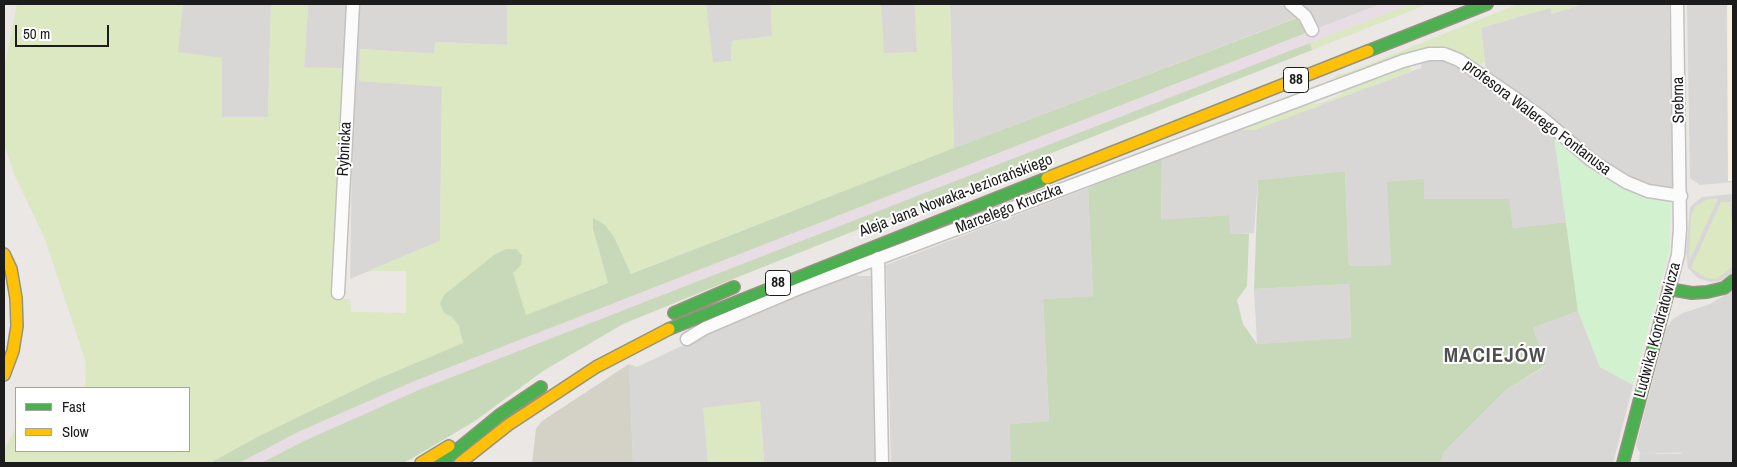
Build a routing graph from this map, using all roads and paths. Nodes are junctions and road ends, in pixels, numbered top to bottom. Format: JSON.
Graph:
{"nodes":[{"id":1,"x":353,"y":4,"type":"edge"},
{"id":2,"x":1291,"y":4,"type":"edge"},
{"id":3,"x":1487,"y":4,"type":"edge"},
{"id":4,"x":1677,"y":4,"type":"edge"},
{"id":5,"x":1312,"y":30,"type":"dead end"},
{"id":6,"x":1335,"y":87,"type":"joint"},
{"id":7,"x":1681,"y":196,"type":"junction"},
{"id":8,"x":4,"y":254,"type":"edge"},
{"id":9,"x":878,"y":258,"type":"junction"},
{"id":10,"x":1733,"y":281,"type":"edge"},
{"id":11,"x":742,"y":284,"type":"dead end"},
{"id":12,"x":1669,"y":289,"type":"junction"},
{"id":13,"x":338,"y":293,"type":"dead end"},
{"id":14,"x":664,"y":317,"type":"dead end"},
{"id":15,"x":687,"y":339,"type":"dead end"},
{"id":16,"x":4,"y":375,"type":"edge"},
{"id":17,"x":553,"y":379,"type":"dead end"},
{"id":18,"x":501,"y":414,"type":"junction"},
{"id":19,"x":421,"y":463,"type":"edge"},
{"id":20,"x":441,"y":463,"type":"edge"},
{"id":21,"x":460,"y":463,"type":"edge"},
{"id":22,"x":882,"y":463,"type":"edge"},
{"id":23,"x":1624,"y":463,"type":"edge"}],
"edges":[{"from":1,"to":13,"type":"street","name":"Rybnicka"},
{"from":2,"to":5,"type":"street"},
{"from":3,"to":21,"type":"main road","name":"Aleja Jana Nowaka-Jeziorańskiego","number":"88"},
{"from":4,"to":7,"type":"street","name":"Srebrna"},
{"from":6,"to":7,"type":"street","name":"profesora Walerego Fontanusa"},
{"from":6,"to":9,"type":"street","name":"Marcelego Kruczka"},
{"from":7,"to":12,"type":"street","name":"Ludwika Kondratowicza"},
{"from":8,"to":16,"type":"main road"},
{"from":9,"to":15,"type":"street","name":"Marcelego Kruczka"},
{"from":9,"to":22,"type":"street"},
{"from":10,"to":12,"type":"main road"},
{"from":11,"to":14,"type":"main road","number":"88"},
{"from":12,"to":23,"type":"main road","name":"Ludwika Kondratowicza"},
{"from":17,"to":18,"type":"main road"},
{"from":18,"to":19,"type":"main road"},
{"from":18,"to":20,"type":"main road"}]}
